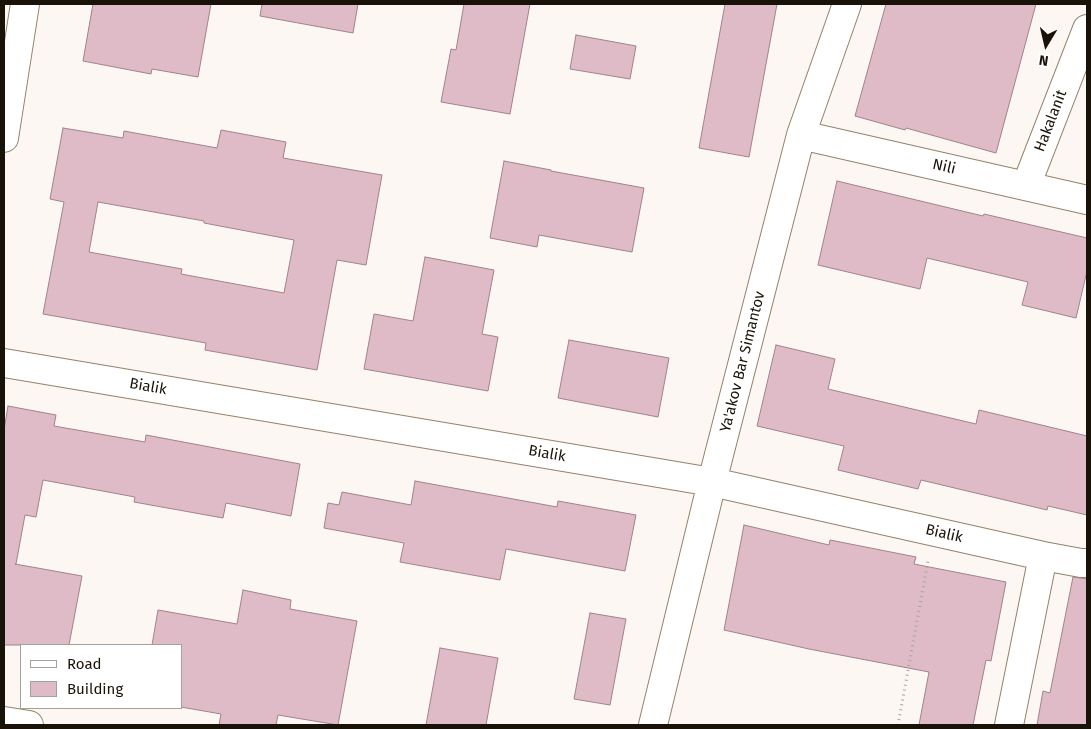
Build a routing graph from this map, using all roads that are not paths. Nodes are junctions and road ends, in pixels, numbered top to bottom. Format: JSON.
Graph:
{"nodes":[{"id":1,"x":25,"y":4,"type":"edge"},
{"id":2,"x":847,"y":4,"type":"edge"},
{"id":3,"x":1087,"y":29,"type":"edge"},
{"id":4,"x":801,"y":135,"type":"junction"},
{"id":5,"x":4,"y":138,"type":"edge"},
{"id":6,"x":1026,"y":186,"type":"junction"},
{"id":7,"x":1087,"y":200,"type":"edge"},
{"id":8,"x":4,"y":363,"type":"edge"},
{"id":9,"x":712,"y":482,"type":"junction"},
{"id":10,"x":1043,"y":556,"type":"junction"},
{"id":11,"x":1087,"y":563,"type":"edge"},
{"id":12,"x":4,"y":721,"type":"edge"},
{"id":13,"x":29,"y":725,"type":"edge"},
{"id":14,"x":653,"y":725,"type":"edge"},
{"id":15,"x":1009,"y":725,"type":"edge"}],
"edges":[{"from":1,"to":5,"type":"street"},
{"from":2,"to":4,"type":"street","name":"Ya'akov Bar Simantov"},
{"from":3,"to":6,"type":"street","name":"Hakalanit"},
{"from":4,"to":6,"type":"street","name":"Nili"},
{"from":4,"to":9,"type":"street","name":"Ya'akov Bar Simantov"},
{"from":6,"to":7,"type":"street","name":"Nili"},
{"from":8,"to":9,"type":"street","name":"Bialik"},
{"from":9,"to":10,"type":"street","name":"Bialik"},
{"from":9,"to":14,"type":"street","name":"Ya'akov Bar Simantov"},
{"from":10,"to":11,"type":"street","name":"Bialik"},
{"from":10,"to":15,"type":"street"},
{"from":12,"to":13,"type":"street"}]}
